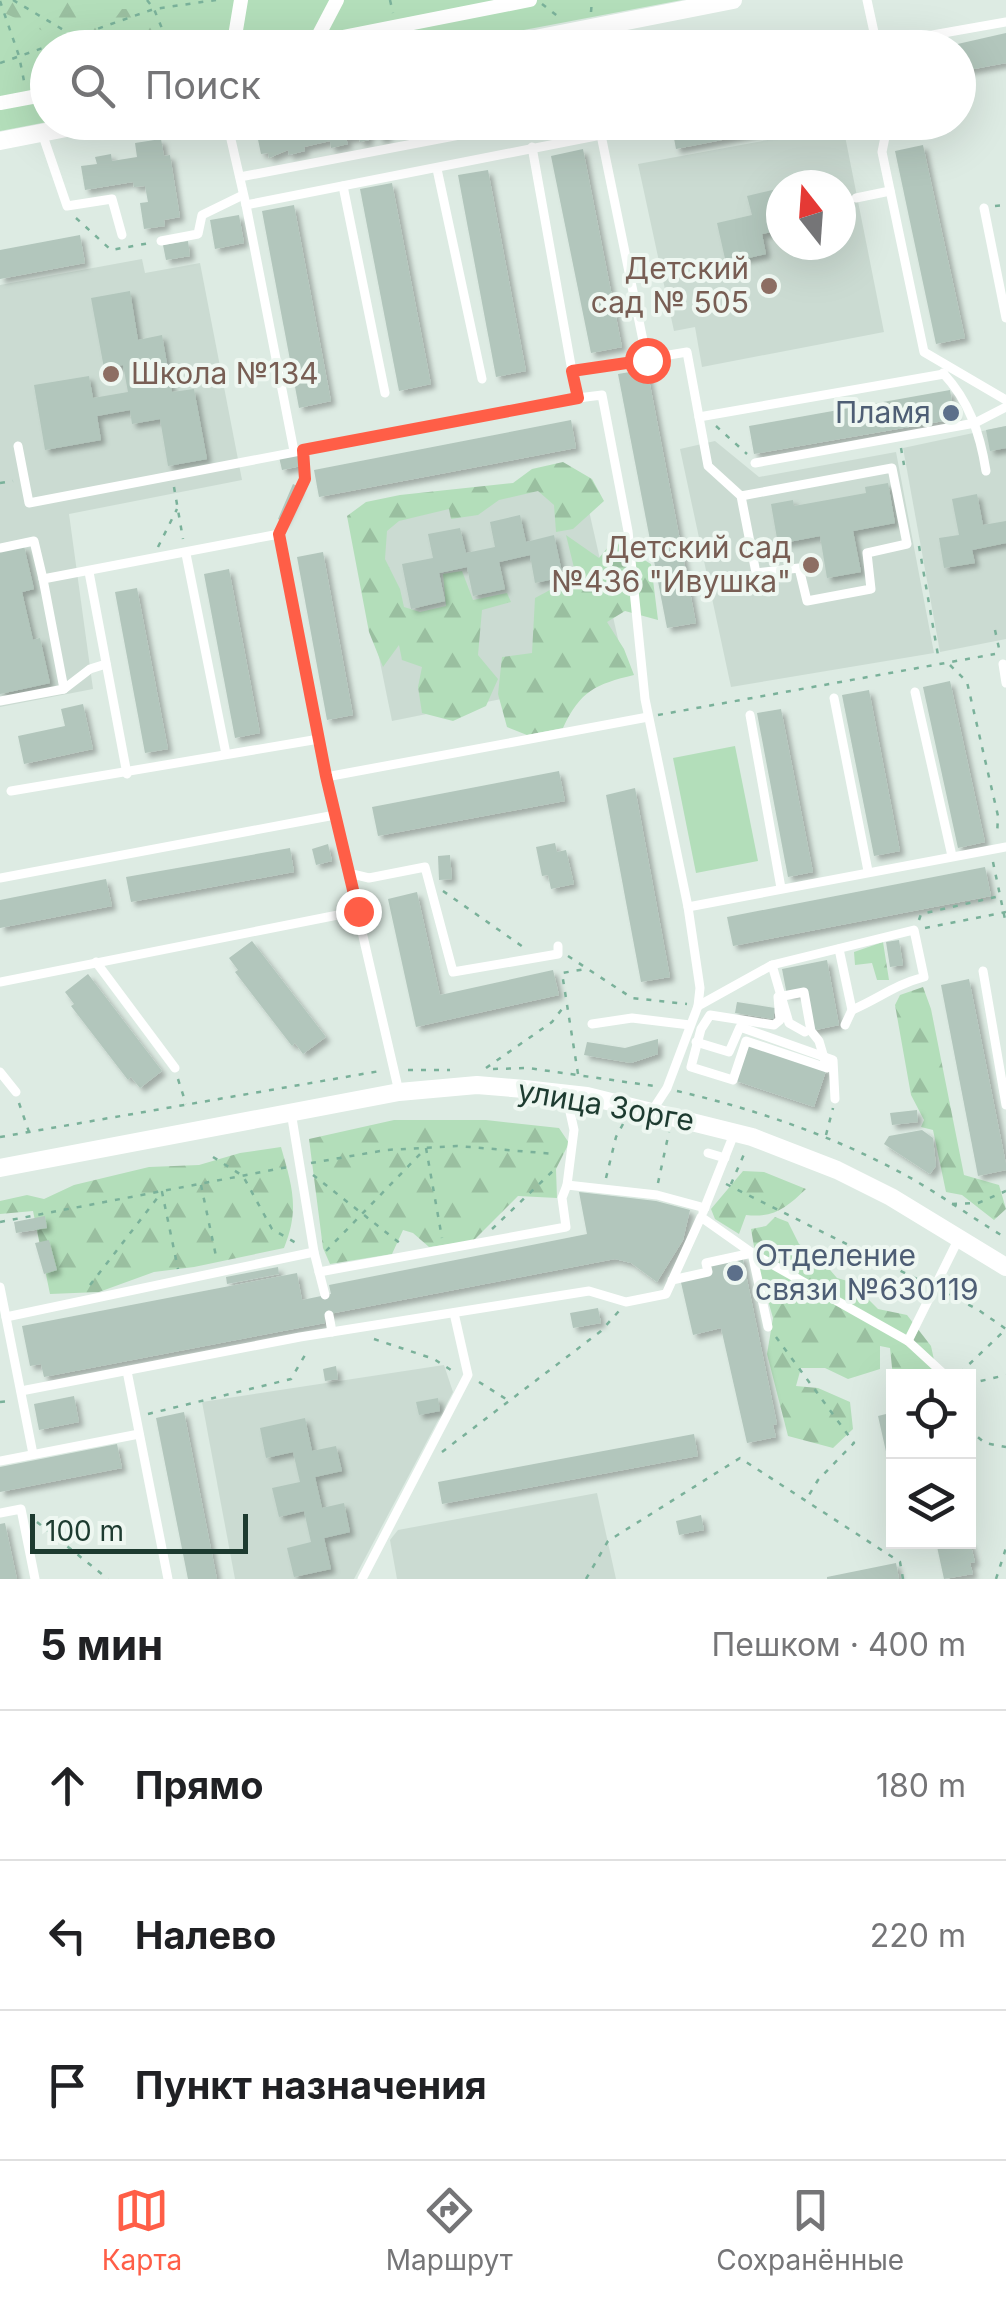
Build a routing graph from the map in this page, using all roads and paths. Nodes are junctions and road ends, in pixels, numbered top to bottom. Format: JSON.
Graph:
{"nodes":[{"id":1,"x":13,"y":0,"type":"edge"},
{"id":2,"x":146,"y":0,"type":"edge"},
{"id":3,"x":216,"y":0,"type":"edge"},
{"id":4,"x":242,"y":0,"type":"edge"},
{"id":5,"x":337,"y":0,"type":"edge"},
{"id":6,"x":534,"y":0,"type":"edge"},
{"id":7,"x":733,"y":0,"type":"edge"},
{"id":8,"x":868,"y":0,"type":"edge"},
{"id":9,"x":0,"y":1,"type":"edge"},
{"id":10,"x":154,"y":9,"type":"junction"},
{"id":11,"x":1006,"y":22,"type":"edge"},
{"id":12,"x":590,"y":28,"type":"joint"},
{"id":13,"x":64,"y":30,"type":"edge"},
{"id":14,"x":88,"y":30,"type":"edge"},
{"id":15,"x":163,"y":30,"type":"edge"},
{"id":16,"x":236,"y":30,"type":"edge"},
{"id":17,"x":321,"y":30,"type":"edge"},
{"id":18,"x":377,"y":30,"type":"edge"},
{"id":19,"x":570,"y":30,"type":"edge"},
{"id":20,"x":580,"y":30,"type":"edge"},
{"id":21,"x":873,"y":30,"type":"edge"},
{"id":22,"x":963,"y":30,"type":"edge"},
{"id":23,"x":30,"y":52,"type":"edge"},
{"id":24,"x":19,"y":56,"type":"junction"},
{"id":25,"x":0,"y":63,"type":"edge"},
{"id":26,"x":28,"y":98,"type":"joint"},
{"id":27,"x":0,"y":103,"type":"edge"},
{"id":28,"x":30,"y":134,"type":"edge"},
{"id":29,"x":0,"y":140,"type":"edge"},
{"id":30,"x":45,"y":140,"type":"edge"},
{"id":31,"x":231,"y":140,"type":"edge"},
{"id":32,"x":434,"y":140,"type":"edge"},
{"id":33,"x":573,"y":140,"type":"edge"},
{"id":34,"x":603,"y":140,"type":"edge"},
{"id":35,"x":884,"y":140,"type":"edge"},
{"id":36,"x":532,"y":147,"type":"junction"},
{"id":37,"x":438,"y":169,"type":"junction"},
{"id":38,"x":240,"y":177,"type":"junction"},
{"id":39,"x":342,"y":186,"type":"junction"},
{"id":40,"x":890,"y":191,"type":"junction"},
{"id":41,"x":856,"y":198,"type":"dead end"},
{"id":42,"x":244,"y":200,"type":"junction"},
{"id":43,"x":984,"y":208,"type":"dead end"},
{"id":44,"x":122,"y":236,"type":"dead end"},
{"id":45,"x":161,"y":242,"type":"dead end"},
{"id":46,"x":1006,"y":318,"type":"edge"},
{"id":47,"x":924,"y":352,"type":"junction"},
{"id":48,"x":647,"y":360,"type":"junction"},
{"id":49,"x":572,"y":371,"type":"junction"},
{"id":50,"x":944,"y":374,"type":"junction"},
{"id":51,"x":482,"y":379,"type":"dead end"},
{"id":52,"x":384,"y":393,"type":"dead end"},
{"id":53,"x":578,"y":398,"type":"junction"},
{"id":54,"x":1006,"y":404,"type":"edge"},
{"id":55,"x":699,"y":417,"type":"junction"},
{"id":56,"x":976,"y":423,"type":"junction"},
{"id":57,"x":899,"y":436,"type":"junction"},
{"id":58,"x":18,"y":446,"type":"dead end"},
{"id":59,"x":298,"y":450,"type":"junction"},
{"id":60,"x":755,"y":462,"type":"joint"},
{"id":61,"x":986,"y":470,"type":"dead end"},
{"id":62,"x":906,"y":474,"type":"dead end"},
{"id":63,"x":172,"y":476,"type":"junction"},
{"id":64,"x":741,"y":496,"type":"junction"},
{"id":65,"x":178,"y":508,"type":"junction"},
{"id":66,"x":916,"y":531,"type":"dead end"},
{"id":67,"x":279,"y":534,"type":"junction"},
{"id":68,"x":0,"y":548,"type":"edge"},
{"id":69,"x":186,"y":554,"type":"junction"},
{"id":70,"x":150,"y":560,"type":"junction"},
{"id":71,"x":89,"y":572,"type":"junction"},
{"id":72,"x":43,"y":579,"type":"junction"},
{"id":73,"x":996,"y":630,"type":"dead end"},
{"id":74,"x":1003,"y":656,"type":"edge"},
{"id":75,"x":940,"y":663,"type":"junction"},
{"id":76,"x":948,"y":663,"type":"junction"},
{"id":77,"x":106,"y":664,"type":"junction"},
{"id":78,"x":1006,"y":683,"type":"edge"},
{"id":79,"x":64,"y":689,"type":"junction"},
{"id":80,"x":915,"y":692,"type":"dead end"},
{"id":81,"x":834,"y":698,"type":"dead end"},
{"id":82,"x":0,"y":702,"type":"edge"},
{"id":83,"x":750,"y":716,"type":"dead end"},
{"id":84,"x":648,"y":717,"type":"junction"},
{"id":85,"x":318,"y":739,"type":"junction"},
{"id":86,"x":226,"y":754,"type":"junction"},
{"id":87,"x":127,"y":774,"type":"junction"},
{"id":88,"x":326,"y":776,"type":"junction"},
{"id":89,"x":10,"y":792,"type":"dead end"},
{"id":90,"x":335,"y":815,"type":"junction"},
{"id":91,"x":1006,"y":847,"type":"edge"},
{"id":92,"x":990,"y":850,"type":"junction"},
{"id":93,"x":952,"y":856,"type":"junction"},
{"id":94,"x":868,"y":871,"type":"junction"},
{"id":95,"x":348,"y":873,"type":"junction"},
{"id":96,"x":0,"y":878,"type":"edge"},
{"id":97,"x":428,"y":878,"type":"junction"},
{"id":98,"x":782,"y":888,"type":"junction"},
{"id":99,"x":1000,"y":896,"type":"junction"},
{"id":100,"x":1004,"y":903,"type":"edge"},
{"id":101,"x":688,"y":906,"type":"junction"},
{"id":102,"x":358,"y":911,"type":"junction"},
{"id":103,"x":1005,"y":912,"type":"edge"},
{"id":104,"x":1006,"y":924,"type":"edge"},
{"id":105,"x":914,"y":930,"type":"junction"},
{"id":106,"x":839,"y":949,"type":"junction"},
{"id":107,"x":560,"y":951,"type":"joint"},
{"id":108,"x":532,"y":958,"type":"junction"},
{"id":109,"x":96,"y":962,"type":"junction"},
{"id":110,"x":772,"y":965,"type":"junction"},
{"id":111,"x":588,"y":969,"type":"junction"},
{"id":112,"x":983,"y":971,"type":"dead end"},
{"id":113,"x":0,"y":982,"type":"edge"},
{"id":114,"x":783,"y":996,"type":"junction"},
{"id":115,"x":566,"y":1003,"type":"junction"},
{"id":116,"x":698,"y":1006,"type":"junction"},
{"id":117,"x":852,"y":1010,"type":"junction"},
{"id":118,"x":592,"y":1024,"type":"dead end"},
{"id":119,"x":690,"y":1025,"type":"junction"},
{"id":120,"x":845,"y":1025,"type":"dead end"},
{"id":121,"x":805,"y":1032,"type":"dead end"},
{"id":122,"x":684,"y":1038,"type":"junction"},
{"id":123,"x":698,"y":1043,"type":"junction"},
{"id":124,"x":824,"y":1057,"type":"junction"},
{"id":125,"x":175,"y":1068,"type":"joint"},
{"id":126,"x":449,"y":1070,"type":"dead end"},
{"id":127,"x":395,"y":1071,"type":"junction"},
{"id":128,"x":0,"y":1072,"type":"edge"},
{"id":129,"x":579,"y":1076,"type":"junction"},
{"id":130,"x":667,"y":1088,"type":"junction"},
{"id":131,"x":16,"y":1092,"type":"joint"},
{"id":132,"x":399,"y":1092,"type":"junction"},
{"id":133,"x":566,"y":1094,"type":"junction"},
{"id":134,"x":835,"y":1100,"type":"joint"},
{"id":135,"x":186,"y":1104,"type":"junction"},
{"id":136,"x":1006,"y":1105,"type":"edge"},
{"id":137,"x":645,"y":1110,"type":"junction"},
{"id":138,"x":290,"y":1112,"type":"junction"},
{"id":139,"x":672,"y":1116,"type":"junction"},
{"id":140,"x":574,"y":1130,"type":"junction"},
{"id":141,"x":735,"y":1131,"type":"junction"},
{"id":142,"x":29,"y":1132,"type":"junction"},
{"id":143,"x":586,"y":1132,"type":"dead end"},
{"id":144,"x":826,"y":1136,"type":"junction"},
{"id":145,"x":0,"y":1137,"type":"edge"},
{"id":146,"x":426,"y":1148,"type":"junction"},
{"id":147,"x":745,"y":1152,"type":"dead end"},
{"id":148,"x":708,"y":1154,"type":"dead end"},
{"id":149,"x":576,"y":1155,"type":"junction"},
{"id":150,"x":213,"y":1157,"type":"dead end"},
{"id":151,"x":725,"y":1158,"type":"junction"},
{"id":152,"x":300,"y":1165,"type":"junction"},
{"id":153,"x":0,"y":1168,"type":"edge"},
{"id":154,"x":243,"y":1176,"type":"junction"},
{"id":155,"x":702,"y":1178,"type":"dead end"},
{"id":156,"x":716,"y":1180,"type":"junction"},
{"id":157,"x":201,"y":1184,"type":"junction"},
{"id":158,"x":567,"y":1184,"type":"junction"},
{"id":159,"x":731,"y":1186,"type":"junction"},
{"id":160,"x":604,"y":1188,"type":"junction"},
{"id":161,"x":1006,"y":1191,"type":"edge"},
{"id":162,"x":162,"y":1192,"type":"junction"},
{"id":163,"x":657,"y":1195,"type":"junction"},
{"id":164,"x":950,"y":1204,"type":"junction"},
{"id":165,"x":703,"y":1212,"type":"junction"},
{"id":166,"x":362,"y":1214,"type":"junction"},
{"id":167,"x":0,"y":1222,"type":"edge"},
{"id":168,"x":959,"y":1238,"type":"junction"},
{"id":169,"x":1006,"y":1238,"type":"edge"},
{"id":170,"x":477,"y":1244,"type":"junction"},
{"id":171,"x":444,"y":1249,"type":"junction"},
{"id":172,"x":752,"y":1253,"type":"junction"},
{"id":173,"x":416,"y":1254,"type":"junction"},
{"id":174,"x":317,"y":1262,"type":"junction"},
{"id":175,"x":1006,"y":1267,"type":"edge"},
{"id":176,"x":219,"y":1272,"type":"junction"},
{"id":177,"x":180,"y":1280,"type":"junction"},
{"id":178,"x":672,"y":1280,"type":"junction"},
{"id":179,"x":0,"y":1287,"type":"edge"},
{"id":180,"x":934,"y":1288,"type":"junction"},
{"id":181,"x":325,"y":1295,"type":"dead end"},
{"id":182,"x":78,"y":1302,"type":"junction"},
{"id":183,"x":626,"y":1302,"type":"junction"},
{"id":184,"x":454,"y":1313,"type":"junction"},
{"id":185,"x":329,"y":1315,"type":"dead end"},
{"id":186,"x":6,"y":1316,"type":"junction"},
{"id":187,"x":768,"y":1327,"type":"joint"},
{"id":188,"x":355,"y":1329,"type":"junction"},
{"id":189,"x":1006,"y":1329,"type":"edge"},
{"id":190,"x":332,"y":1332,"type":"junction"},
{"id":191,"x":316,"y":1336,"type":"junction"},
{"id":192,"x":908,"y":1341,"type":"junction"},
{"id":193,"x":938,"y":1369,"type":"edge"},
{"id":194,"x":963,"y":1369,"type":"edge"},
{"id":195,"x":127,"y":1371,"type":"junction"},
{"id":196,"x":468,"y":1375,"type":"junction"},
{"id":197,"x":1006,"y":1375,"type":"edge"},
{"id":198,"x":976,"y":1382,"type":"edge"},
{"id":199,"x":20,"y":1391,"type":"junction"},
{"id":200,"x":508,"y":1400,"type":"junction"},
{"id":201,"x":136,"y":1416,"type":"junction"},
{"id":202,"x":139,"y":1434,"type":"junction"},
{"id":203,"x":976,"y":1436,"type":"edge"},
{"id":204,"x":1006,"y":1448,"type":"edge"},
{"id":205,"x":33,"y":1454,"type":"junction"},
{"id":206,"x":0,"y":1461,"type":"edge"},
{"id":207,"x":422,"y":1468,"type":"junction"},
{"id":208,"x":806,"y":1502,"type":"junction"},
{"id":209,"x":21,"y":1509,"type":"junction"},
{"id":210,"x":0,"y":1513,"type":"edge"},
{"id":211,"x":1006,"y":1548,"type":"edge"},
{"id":212,"x":35,"y":1579,"type":"edge"},
{"id":213,"x":108,"y":1579,"type":"edge"},
{"id":214,"x":168,"y":1579,"type":"edge"},
{"id":215,"x":362,"y":1579,"type":"edge"},
{"id":216,"x":586,"y":1579,"type":"edge"},
{"id":217,"x":903,"y":1579,"type":"edge"},
{"id":218,"x":996,"y":1579,"type":"edge"}],
"edges":[{"from":1,"to":13,"type":"path"},
{"from":2,"to":10,"type":"path"},
{"from":3,"to":10,"type":"path"},
{"from":4,"to":16,"type":"street"},
{"from":5,"to":17,"type":"street"},
{"from":6,"to":18,"type":"street"},
{"from":6,"to":19,"type":"path"},
{"from":7,"to":12,"type":"street"},
{"from":8,"to":21,"type":"lane"},
{"from":9,"to":24,"type":"path"},
{"from":10,"to":14,"type":"path"},
{"from":10,"to":15,"type":"path"},
{"from":11,"to":22,"type":"lane"},
{"from":12,"to":20,"type":"street"},
{"from":23,"to":24,"type":"path"},
{"from":24,"to":25,"type":"path"},
{"from":24,"to":26,"type":"path"},
{"from":26,"to":27,"type":"street"},
{"from":28,"to":29,"type":"street"},
{"from":30,"to":44,"type":"lane"},
{"from":31,"to":38,"type":"lane"},
{"from":32,"to":38,"type":"lane"},
{"from":33,"to":36,"type":"lane"},
{"from":34,"to":48,"type":"lane"},
{"from":35,"to":40,"type":"lane"},
{"from":36,"to":37,"type":"lane"},
{"from":36,"to":49,"type":"lane"},
{"from":37,"to":39,"type":"lane"},
{"from":37,"to":51,"type":"lane"},
{"from":38,"to":42,"type":"lane"},
{"from":39,"to":42,"type":"lane"},
{"from":39,"to":52,"type":"lane"},
{"from":40,"to":41,"type":"lane"},
{"from":40,"to":47,"type":"lane"},
{"from":42,"to":45,"type":"lane"},
{"from":42,"to":59,"type":"lane"},
{"from":43,"to":46,"type":"lane"},
{"from":47,"to":50,"type":"lane"},
{"from":47,"to":54,"type":"lane"},
{"from":48,"to":49,"type":"lane"},
{"from":48,"to":55,"type":"lane"},
{"from":49,"to":53,"type":"lane"},
{"from":50,"to":55,"type":"lane"},
{"from":50,"to":56,"type":"lane"},
{"from":53,"to":59,"type":"lane"},
{"from":53,"to":84,"type":"lane"},
{"from":54,"to":56,"type":"lane"},
{"from":55,"to":60,"type":"path"},
{"from":55,"to":64,"type":"lane"},
{"from":56,"to":57,"type":"lane"},
{"from":56,"to":61,"type":"lane"},
{"from":57,"to":60,"type":"lane"},
{"from":57,"to":62,"type":"path"},
{"from":58,"to":63,"type":"lane"},
{"from":59,"to":63,"type":"lane"},
{"from":59,"to":67,"type":"path"},
{"from":63,"to":65,"type":"path"},
{"from":64,"to":64,"type":"lane"},
{"from":65,"to":69,"type":"path"},
{"from":65,"to":70,"type":"path"},
{"from":66,"to":75,"type":"path"},
{"from":67,"to":69,"type":"lane"},
{"from":67,"to":85,"type":"lane"},
{"from":68,"to":72,"type":"lane"},
{"from":69,"to":70,"type":"lane"},
{"from":69,"to":86,"type":"lane"},
{"from":70,"to":71,"type":"lane"},
{"from":71,"to":72,"type":"lane"},
{"from":71,"to":77,"type":"lane"},
{"from":72,"to":79,"type":"lane"},
{"from":73,"to":74,"type":"path"},
{"from":74,"to":76,"type":"path"},
{"from":74,"to":78,"type":"lane"},
{"from":75,"to":76,"type":"path"},
{"from":75,"to":84,"type":"path"},
{"from":76,"to":92,"type":"path"},
{"from":77,"to":79,"type":"lane"},
{"from":77,"to":87,"type":"lane"},
{"from":79,"to":82,"type":"lane"},
{"from":80,"to":93,"type":"lane"},
{"from":81,"to":94,"type":"lane"},
{"from":83,"to":98,"type":"lane"},
{"from":84,"to":88,"type":"lane"},
{"from":84,"to":101,"type":"lane"},
{"from":85,"to":86,"type":"lane"},
{"from":85,"to":88,"type":"lane"},
{"from":86,"to":87,"type":"lane"},
{"from":87,"to":89,"type":"lane"},
{"from":88,"to":90,"type":"lane"},
{"from":90,"to":95,"type":"lane"},
{"from":90,"to":96,"type":"lane"},
{"from":91,"to":92,"type":"lane"},
{"from":92,"to":93,"type":"lane"},
{"from":92,"to":99,"type":"path"},
{"from":93,"to":94,"type":"lane"},
{"from":94,"to":98,"type":"lane"},
{"from":95,"to":97,"type":"lane"},
{"from":95,"to":102,"type":"lane"},
{"from":97,"to":108,"type":"path"},
{"from":97,"to":108,"type":"lane"},
{"from":98,"to":101,"type":"lane"},
{"from":99,"to":100,"type":"path"},
{"from":99,"to":105,"type":"path"},
{"from":100,"to":103,"type":"path"},
{"from":101,"to":116,"type":"lane"},
{"from":102,"to":109,"type":"lane"},
{"from":102,"to":127,"type":"lane"},
{"from":103,"to":104,"type":"path"},
{"from":103,"to":105,"type":"path"},
{"from":105,"to":106,"type":"lane"},
{"from":105,"to":117,"type":"lane"},
{"from":106,"to":110,"type":"lane"},
{"from":106,"to":117,"type":"lane"},
{"from":107,"to":108,"type":"lane"},
{"from":107,"to":111,"type":"path"},
{"from":109,"to":113,"type":"lane"},
{"from":109,"to":125,"type":"lane"},
{"from":110,"to":114,"type":"lane"},
{"from":110,"to":116,"type":"lane"},
{"from":111,"to":115,"type":"path"},
{"from":111,"to":116,"type":"path"},
{"from":112,"to":136,"type":"lane"},
{"from":114,"to":121,"type":"lane"},
{"from":114,"to":123,"type":"lane"},
{"from":114,"to":124,"type":"lane"},
{"from":115,"to":129,"type":"path"},
{"from":115,"to":129,"type":"path"},
{"from":116,"to":119,"type":"lane"},
{"from":117,"to":120,"type":"lane"},
{"from":118,"to":119,"type":"lane"},
{"from":119,"to":122,"type":"lane"},
{"from":122,"to":123,"type":"lane"},
{"from":122,"to":130,"type":"lane"},
{"from":123,"to":124,"type":"lane"},
{"from":123,"to":124,"type":"lane"},
{"from":124,"to":134,"type":"lane"},
{"from":125,"to":135,"type":"path"},
{"from":126,"to":127,"type":"path"},
{"from":127,"to":132,"type":"lane"},
{"from":127,"to":135,"type":"path"},
{"from":128,"to":131,"type":"lane"},
{"from":129,"to":130,"type":"path"},
{"from":130,"to":137,"type":"lane"},
{"from":130,"to":144,"type":"path"},
{"from":131,"to":142,"type":"path"},
{"from":132,"to":133,"type":"street","name":"улица Зорге"},
{"from":132,"to":138,"type":"street","name":"улица Зорге"},
{"from":133,"to":137,"type":"street","name":"улица Зорге"},
{"from":133,"to":140,"type":"lane"},
{"from":134,"to":144,"type":"path"},
{"from":135,"to":142,"type":"path"},
{"from":137,"to":139,"type":"street","name":"улица Зорге"},
{"from":137,"to":160,"type":"path"},
{"from":138,"to":152,"type":"lane"},
{"from":138,"to":153,"type":"street","name":"улица Зорге"},
{"from":139,"to":141,"type":"street","name":"улица Зорге"},
{"from":139,"to":163,"type":"path"},
{"from":140,"to":143,"type":"lane"},
{"from":140,"to":149,"type":"lane"},
{"from":141,"to":151,"type":"lane"},
{"from":141,"to":168,"type":"street","name":"улица Зорге"},
{"from":142,"to":145,"type":"path"},
{"from":144,"to":164,"type":"path"},
{"from":146,"to":149,"type":"path"},
{"from":146,"to":152,"type":"path"},
{"from":146,"to":166,"type":"path"},
{"from":146,"to":171,"type":"path"},
{"from":147,"to":159,"type":"path"},
{"from":148,"to":151,"type":"lane"},
{"from":149,"to":158,"type":"lane"},
{"from":149,"to":170,"type":"path"},
{"from":150,"to":154,"type":"path"},
{"from":151,"to":156,"type":"lane"},
{"from":152,"to":154,"type":"path"},
{"from":152,"to":166,"type":"path"},
{"from":152,"to":174,"type":"lane"},
{"from":154,"to":157,"type":"path"},
{"from":154,"to":174,"type":"path"},
{"from":155,"to":156,"type":"lane"},
{"from":156,"to":159,"type":"path"},
{"from":156,"to":165,"type":"lane"},
{"from":157,"to":162,"type":"path"},
{"from":157,"to":176,"type":"path"},
{"from":158,"to":160,"type":"lane"},
{"from":158,"to":170,"type":"lane"},
{"from":159,"to":180,"type":"path"},
{"from":160,"to":163,"type":"lane"},
{"from":161,"to":164,"type":"path"},
{"from":162,"to":167,"type":"path"},
{"from":162,"to":177,"type":"path"},
{"from":162,"to":182,"type":"path"},
{"from":163,"to":165,"type":"lane"},
{"from":164,"to":169,"type":"path"},
{"from":165,"to":172,"type":"lane"},
{"from":165,"to":178,"type":"lane"},
{"from":166,"to":173,"type":"path"},
{"from":166,"to":174,"type":"path"},
{"from":168,"to":175,"type":"street","name":"улица Зорге"},
{"from":168,"to":180,"type":"lane"},
{"from":170,"to":171,"type":"lane"},
{"from":171,"to":173,"type":"lane"},
{"from":172,"to":178,"type":"lane"},
{"from":172,"to":187,"type":"lane"},
{"from":172,"to":192,"type":"lane"},
{"from":173,"to":174,"type":"lane"},
{"from":174,"to":176,"type":"lane"},
{"from":174,"to":181,"type":"lane"},
{"from":176,"to":177,"type":"lane"},
{"from":177,"to":182,"type":"lane"},
{"from":178,"to":183,"type":"lane"},
{"from":179,"to":186,"type":"lane"},
{"from":180,"to":189,"type":"path"},
{"from":180,"to":192,"type":"lane"},
{"from":182,"to":186,"type":"lane"},
{"from":183,"to":184,"type":"lane"},
{"from":183,"to":200,"type":"path"},
{"from":184,"to":188,"type":"lane"},
{"from":184,"to":196,"type":"lane"},
{"from":185,"to":190,"type":"lane"},
{"from":186,"to":199,"type":"lane"},
{"from":187,"to":208,"type":"path"},
{"from":188,"to":190,"type":"lane"},
{"from":188,"to":196,"type":"path"},
{"from":189,"to":194,"type":"path"},
{"from":190,"to":191,"type":"lane"},
{"from":191,"to":195,"type":"lane"},
{"from":191,"to":201,"type":"path"},
{"from":192,"to":193,"type":"lane"},
{"from":195,"to":199,"type":"lane"},
{"from":195,"to":201,"type":"lane"},
{"from":196,"to":200,"type":"path"},
{"from":196,"to":207,"type":"lane"},
{"from":197,"to":198,"type":"path"},
{"from":199,"to":205,"type":"lane"},
{"from":200,"to":207,"type":"path"},
{"from":201,"to":202,"type":"lane"},
{"from":202,"to":205,"type":"lane"},
{"from":202,"to":214,"type":"lane"},
{"from":203,"to":204,"type":"path"},
{"from":205,"to":206,"type":"lane"},
{"from":207,"to":215,"type":"lane"},
{"from":208,"to":216,"type":"path"},
{"from":208,"to":217,"type":"path"},
{"from":209,"to":210,"type":"lane"},
{"from":209,"to":212,"type":"lane"},
{"from":209,"to":213,"type":"path"},
{"from":211,"to":218,"type":"path"}]}
